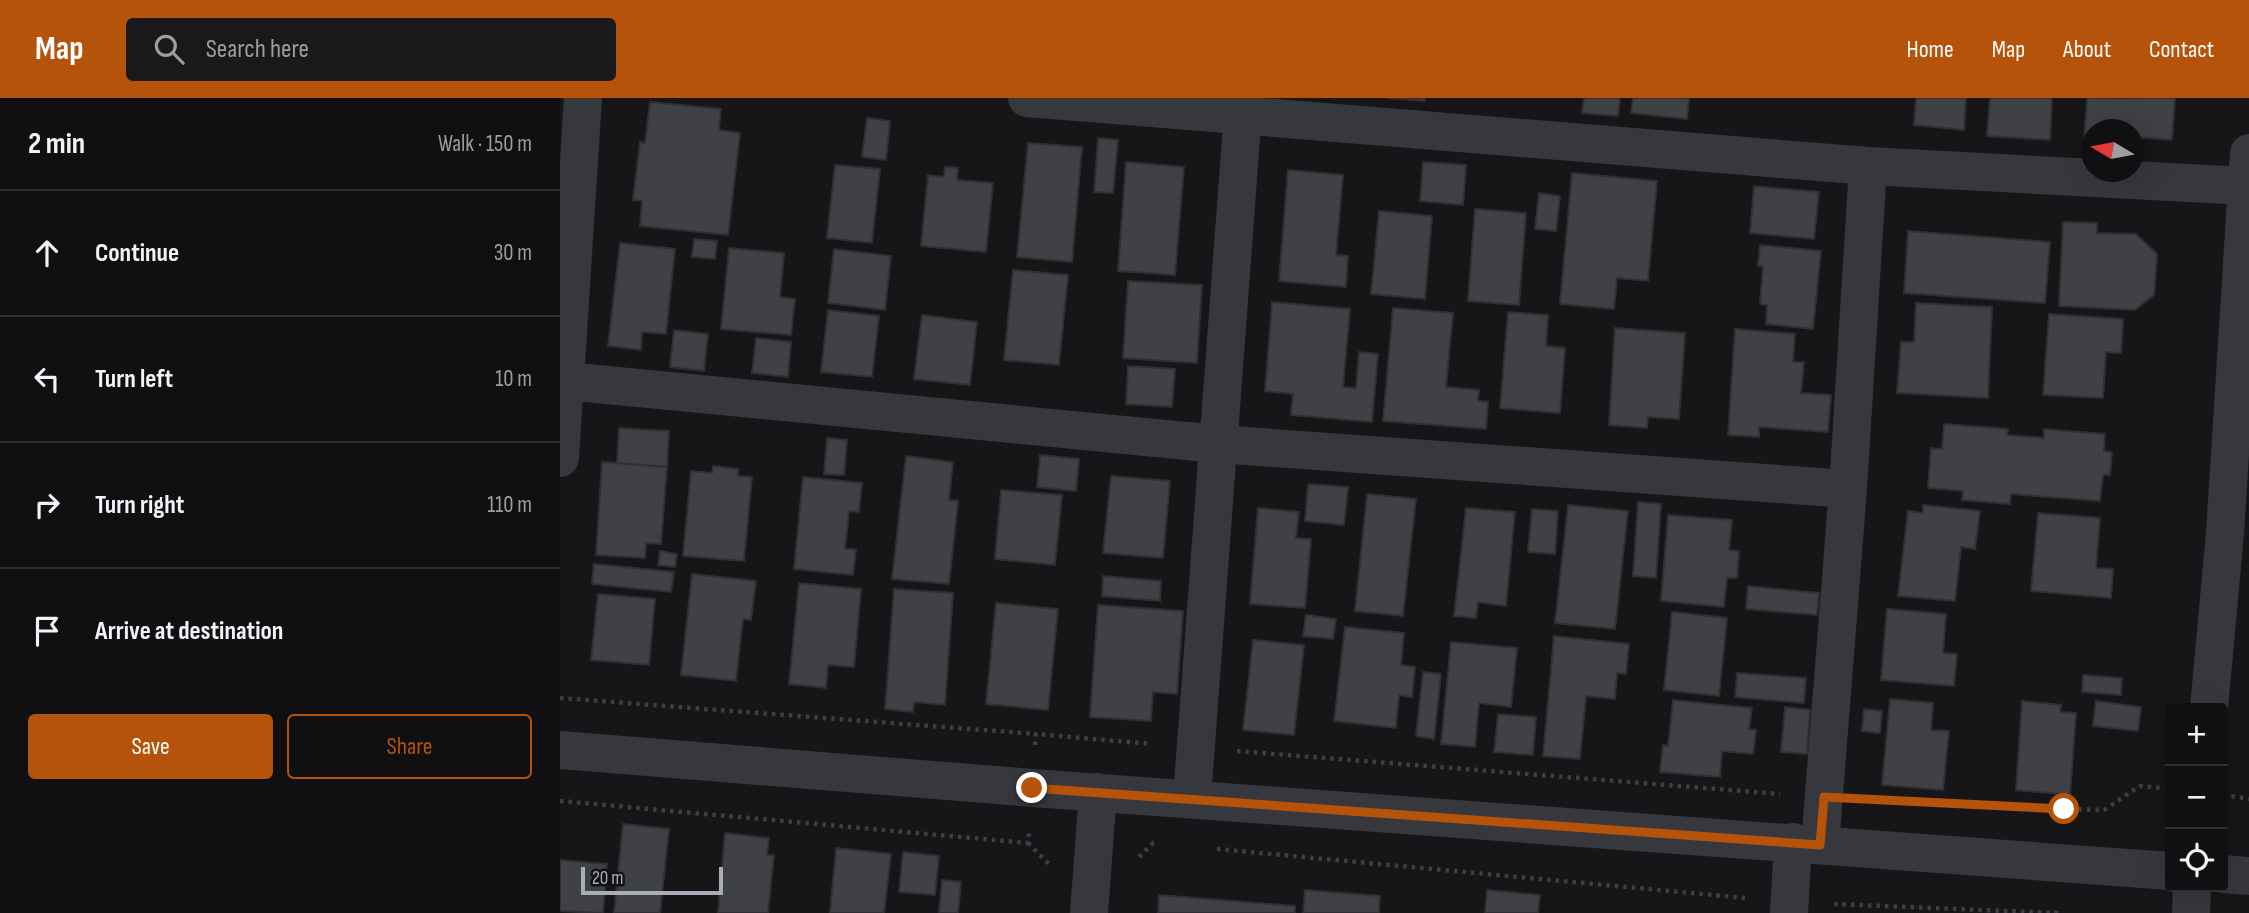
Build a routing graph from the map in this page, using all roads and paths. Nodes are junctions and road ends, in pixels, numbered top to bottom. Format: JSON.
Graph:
{"nodes":[{"id":1,"x":583,"y":98,"type":"edge"},
{"id":2,"x":1027,"y":98,"type":"edge"},
{"id":3,"x":1244,"y":106,"type":"edge"},
{"id":4,"x":1868,"y":166,"type":"junction"},
{"id":5,"x":2248,"y":170,"type":"edge"},
{"id":6,"x":566,"y":381,"type":"junction"},
{"id":7,"x":1218,"y":444,"type":"junction"},
{"id":8,"x":560,"y":458,"type":"edge"},
{"id":9,"x":1848,"y":489,"type":"junction"},
{"id":10,"x":2237,"y":534,"type":"edge"},
{"id":11,"x":560,"y":698,"type":"edge"},
{"id":12,"x":2210,"y":703,"type":"edge"},
{"id":13,"x":1036,"y":734,"type":"junction"},
{"id":14,"x":1196,"y":747,"type":"junction"},
{"id":15,"x":560,"y":750,"type":"edge"},
{"id":16,"x":1032,"y":788,"type":"junction"},
{"id":17,"x":2165,"y":788,"type":"edge"},
{"id":18,"x":1098,"y":792,"type":"junction"},
{"id":19,"x":1824,"y":797,"type":"junction"},
{"id":20,"x":2228,"y":797,"type":"edge"},
{"id":21,"x":1192,"y":798,"type":"junction"},
{"id":22,"x":2249,"y":799,"type":"edge"},
{"id":23,"x":560,"y":801,"type":"edge"},
{"id":24,"x":2064,"y":809,"type":"junction"},
{"id":25,"x":1028,"y":844,"type":"junction"},
{"id":26,"x":1167,"y":844,"type":"dead end"},
{"id":27,"x":1807,"y":844,"type":"junction"},
{"id":28,"x":1208,"y":848,"type":"dead end"},
{"id":29,"x":2061,"y":863,"type":"junction"},
{"id":30,"x":2165,"y":870,"type":"edge"},
{"id":31,"x":1092,"y":873,"type":"junction"},
{"id":32,"x":2228,"y":874,"type":"edge"},
{"id":33,"x":2249,"y":876,"type":"edge"},
{"id":34,"x":2192,"y":892,"type":"edge"},
{"id":35,"x":1789,"y":908,"type":"edge"},
{"id":36,"x":1089,"y":913,"type":"edge"},
{"id":37,"x":2191,"y":913,"type":"edge"}],
"edges":[{"from":1,"to":6,"type":"street"},
{"from":2,"to":3,"type":"street"},
{"from":3,"to":4,"type":"street"},
{"from":3,"to":7,"type":"street"},
{"from":4,"to":5,"type":"street"},
{"from":4,"to":9,"type":"street"},
{"from":5,"to":10,"type":"street"},
{"from":6,"to":7,"type":"street"},
{"from":6,"to":8,"type":"street"},
{"from":7,"to":9,"type":"street"},
{"from":7,"to":14,"type":"street"},
{"from":9,"to":19,"type":"street"},
{"from":10,"to":12,"type":"street"},
{"from":11,"to":13,"type":"path"},
{"from":13,"to":14,"type":"path"},
{"from":13,"to":16,"type":"path"},
{"from":14,"to":19,"type":"path"},
{"from":14,"to":21,"type":"street"},
{"from":15,"to":16,"type":"street"},
{"from":16,"to":18,"type":"street"},
{"from":16,"to":25,"type":"path"},
{"from":17,"to":24,"type":"path"},
{"from":18,"to":21,"type":"street"},
{"from":18,"to":31,"type":"street"},
{"from":19,"to":24,"type":"path"},
{"from":19,"to":27,"type":"street"},
{"from":20,"to":22,"type":"path"},
{"from":21,"to":27,"type":"street"},
{"from":23,"to":25,"type":"path"},
{"from":24,"to":29,"type":"path"},
{"from":25,"to":31,"type":"path"},
{"from":26,"to":31,"type":"path"},
{"from":27,"to":29,"type":"street"},
{"from":27,"to":35,"type":"street"},
{"from":28,"to":35,"type":"path"},
{"from":29,"to":30,"type":"street"},
{"from":29,"to":35,"type":"path"},
{"from":31,"to":36,"type":"street"},
{"from":32,"to":33,"type":"street"},
{"from":34,"to":37,"type":"street"}]}
